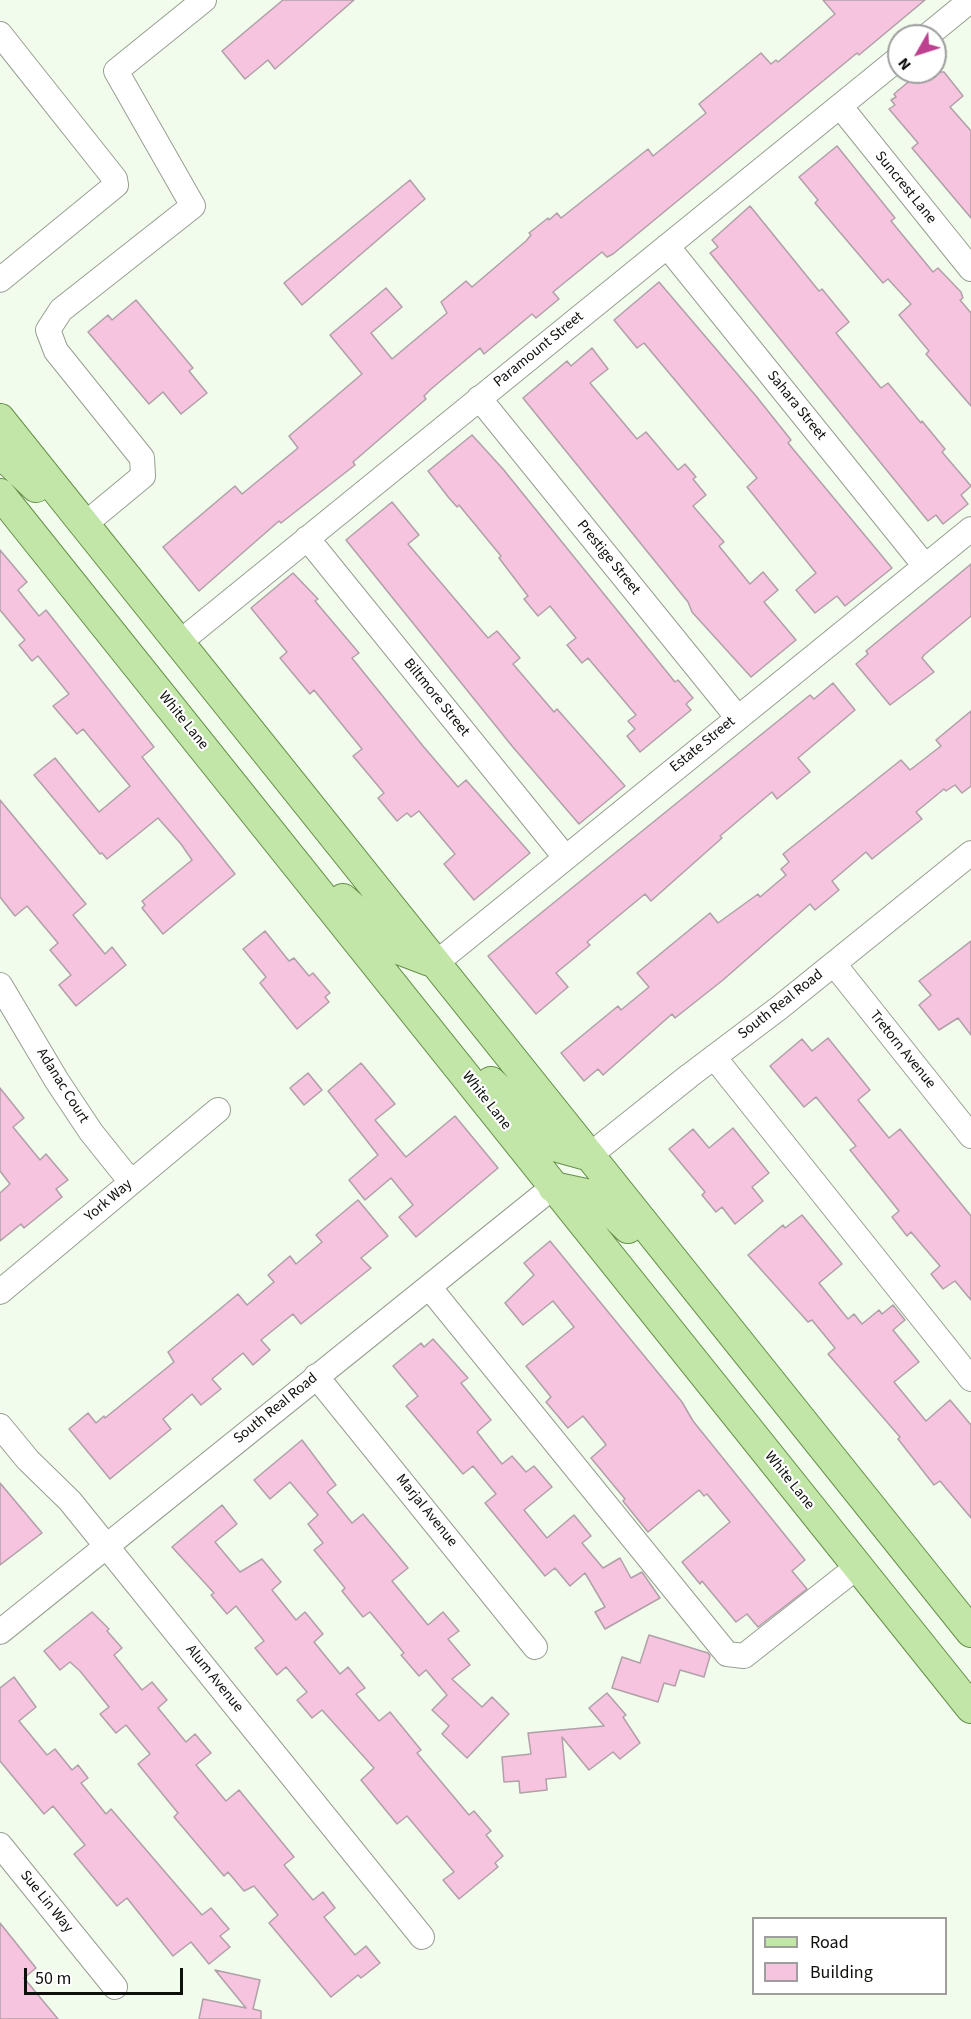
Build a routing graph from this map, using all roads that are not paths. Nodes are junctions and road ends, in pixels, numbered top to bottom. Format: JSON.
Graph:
{"nodes":[{"id":1,"x":204,"y":0,"type":"edge"},
{"id":2,"x":971,"y":0,"type":"edge"},
{"id":3,"x":942,"y":24,"type":"edge"},
{"id":4,"x":0,"y":34,"type":"edge"},
{"id":5,"x":887,"y":68,"type":"edge"},
{"id":6,"x":840,"y":106,"type":"junction"},
{"id":7,"x":667,"y":246,"type":"junction"},
{"id":8,"x":971,"y":269,"type":"edge"},
{"id":9,"x":0,"y":280,"type":"edge"},
{"id":10,"x":479,"y":398,"type":"junction"},
{"id":11,"x":0,"y":419,"type":"edge"},
{"id":12,"x":0,"y":458,"type":"edge"},
{"id":13,"x":0,"y":494,"type":"edge"},
{"id":14,"x":85,"y":524,"type":"junction"},
{"id":15,"x":971,"y":529,"type":"edge"},
{"id":16,"x":307,"y":538,"type":"junction"},
{"id":17,"x":925,"y":566,"type":"junction"},
{"id":18,"x":132,"y":582,"type":"junction"},
{"id":19,"x":180,"y":642,"type":"junction"},
{"id":20,"x":738,"y":718,"type":"junction"},
{"id":21,"x":287,"y":850,"type":"junction"},
{"id":22,"x":971,"y":853,"type":"edge"},
{"id":23,"x":565,"y":857,"type":"junction"},
{"id":24,"x":436,"y":963,"type":"junction"},
{"id":25,"x":834,"y":964,"type":"junction"},
{"id":26,"x":0,"y":985,"type":"edge"},
{"id":27,"x":412,"y":1008,"type":"junction"},
{"id":28,"x":714,"y":1057,"type":"junction"},
{"id":29,"x":218,"y":1110,"type":"dead end"},
{"id":30,"x":971,"y":1136,"type":"edge"},
{"id":31,"x":590,"y":1155,"type":"junction"},
{"id":32,"x":131,"y":1182,"type":"junction"},
{"id":33,"x":553,"y":1187,"type":"junction"},
{"id":34,"x":429,"y":1287,"type":"junction"},
{"id":35,"x":0,"y":1292,"type":"edge"},
{"id":36,"x":718,"y":1316,"type":"junction"},
{"id":37,"x":316,"y":1376,"type":"junction"},
{"id":38,"x":971,"y":1379,"type":"edge"},
{"id":39,"x":0,"y":1426,"type":"edge"},
{"id":40,"x":106,"y":1546,"type":"junction"},
{"id":41,"x":857,"y":1567,"type":"junction"},
{"id":42,"x":0,"y":1632,"type":"edge"},
{"id":43,"x":971,"y":1632,"type":"edge"},
{"id":44,"x":535,"y":1647,"type":"dead end"},
{"id":45,"x":971,"y":1708,"type":"edge"},
{"id":46,"x":0,"y":1845,"type":"edge"},
{"id":47,"x":422,"y":1937,"type":"dead end"},
{"id":48,"x":115,"y":1987,"type":"dead end"}],
"edges":[{"from":1,"to":14,"type":"street"},
{"from":2,"to":3,"type":"street"},
{"from":4,"to":9,"type":"street"},
{"from":5,"to":6,"type":"street","name":"Paramount Street"},
{"from":6,"to":7,"type":"street","name":"Paramount Street"},
{"from":6,"to":8,"type":"street","name":"Suncrest Lane"},
{"from":7,"to":10,"type":"street","name":"Paramount Street"},
{"from":7,"to":17,"type":"street","name":"Sahara Street"},
{"from":10,"to":16,"type":"street","name":"Paramount Street"},
{"from":10,"to":20,"type":"street","name":"Prestige Street"},
{"from":11,"to":14,"type":"main road"},
{"from":12,"to":18,"type":"main road"},
{"from":13,"to":21,"type":"main road","name":"White Lane"},
{"from":14,"to":18,"type":"main road"},
{"from":15,"to":17,"type":"street","name":"Estate Street"},
{"from":16,"to":19,"type":"street","name":"Paramount Street"},
{"from":16,"to":23,"type":"street","name":"Biltmore Street"},
{"from":17,"to":20,"type":"street","name":"Estate Street"},
{"from":18,"to":19,"type":"main road"},
{"from":19,"to":24,"type":"main road"},
{"from":20,"to":23,"type":"street","name":"Estate Street"},
{"from":21,"to":24,"type":"main road"},
{"from":21,"to":27,"type":"main road","name":"White Lane"},
{"from":22,"to":25,"type":"street","name":"South Real Road"},
{"from":23,"to":24,"type":"street","name":"Estate Street"},
{"from":24,"to":31,"type":"main road"},
{"from":25,"to":28,"type":"street","name":"South Real Road"},
{"from":25,"to":30,"type":"street","name":"Tretorn Avenue"},
{"from":26,"to":32,"type":"street","name":"Adanac Court"},
{"from":27,"to":31,"type":"main road"},
{"from":27,"to":33,"type":"main road","name":"White Lane"},
{"from":28,"to":31,"type":"street","name":"South Real Road"},
{"from":28,"to":38,"type":"street"},
{"from":29,"to":32,"type":"street","name":"York Way"},
{"from":31,"to":36,"type":"main road"},
{"from":32,"to":35,"type":"street","name":"York Way"},
{"from":33,"to":34,"type":"street","name":"South Real Road"},
{"from":33,"to":36,"type":"main road"},
{"from":33,"to":41,"type":"main road","name":"White Lane"},
{"from":34,"to":37,"type":"street","name":"South Real Road"},
{"from":34,"to":41,"type":"street"},
{"from":36,"to":43,"type":"main road"},
{"from":37,"to":40,"type":"street","name":"South Real Road"},
{"from":37,"to":44,"type":"street","name":"Marjal Avenue"},
{"from":39,"to":40,"type":"street","name":"Alum Avenue"},
{"from":40,"to":42,"type":"street","name":"South Real Road"},
{"from":40,"to":47,"type":"street","name":"Alum Avenue"},
{"from":41,"to":45,"type":"main road","name":"White Lane"},
{"from":46,"to":48,"type":"street","name":"Sue Lin Way"}]}
